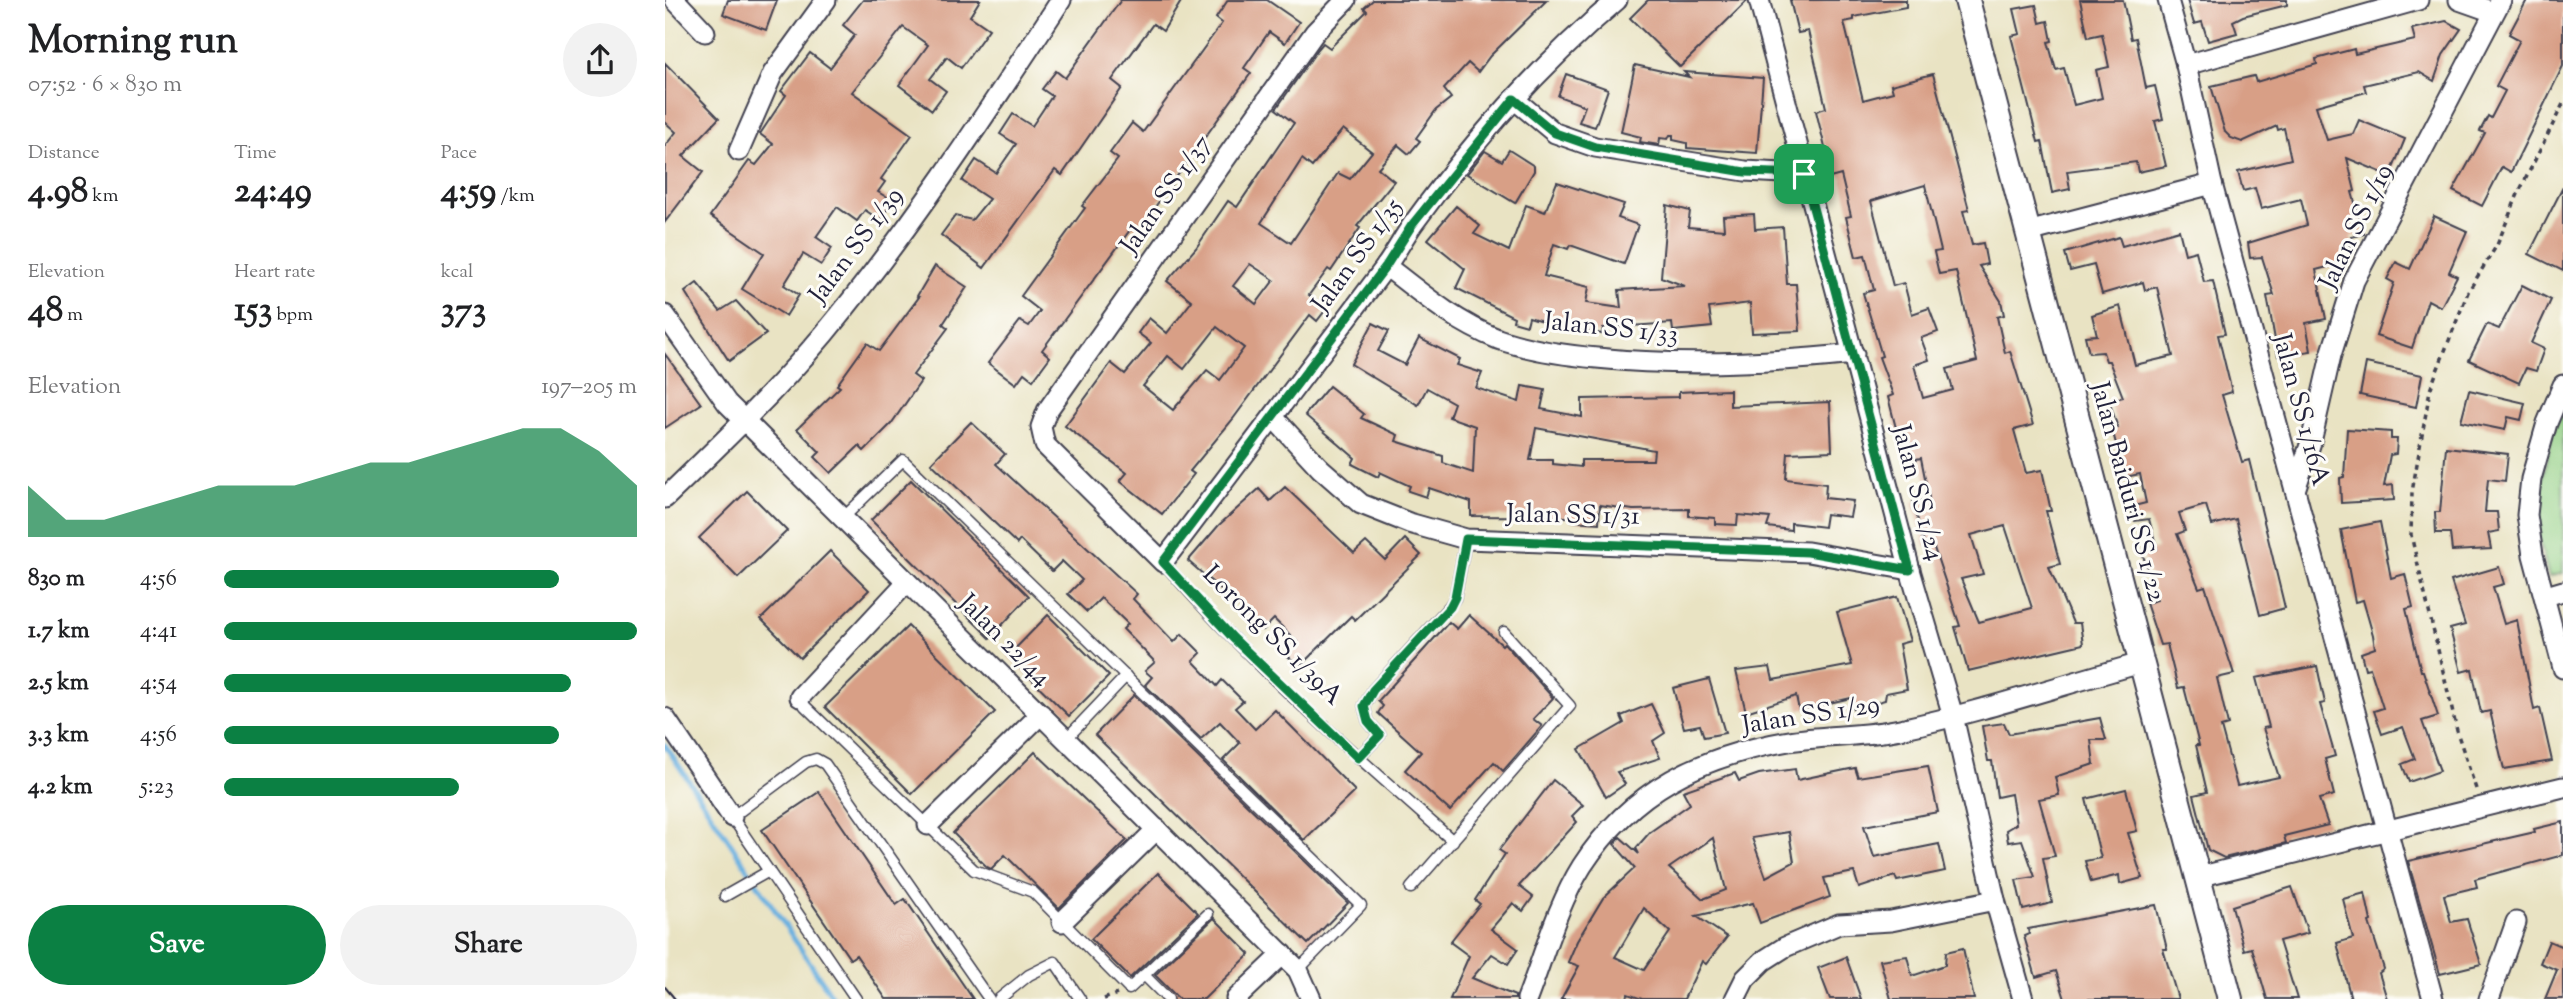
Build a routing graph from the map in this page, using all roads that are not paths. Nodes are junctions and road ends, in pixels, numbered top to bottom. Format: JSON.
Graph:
{"nodes":[{"id":1,"x":674,"y":0,"type":"edge"},
{"id":2,"x":826,"y":0,"type":"edge"},
{"id":3,"x":1061,"y":0,"type":"edge"},
{"id":4,"x":1346,"y":0,"type":"edge"},
{"id":5,"x":1617,"y":0,"type":"edge"},
{"id":6,"x":1759,"y":0,"type":"edge"},
{"id":7,"x":1967,"y":0,"type":"edge"},
{"id":8,"x":2168,"y":0,"type":"edge"},
{"id":9,"x":2418,"y":0,"type":"edge"},
{"id":10,"x":2459,"y":0,"type":"edge"},
{"id":11,"x":2497,"y":6,"type":"edge"},
{"id":12,"x":705,"y":32,"type":"dead end"},
{"id":13,"x":2186,"y":65,"type":"junction"},
{"id":14,"x":1514,"y":99,"type":"junction"},
{"id":15,"x":739,"y":151,"type":"dead end"},
{"id":16,"x":1804,"y":174,"type":"junction"},
{"id":17,"x":2212,"y":184,"type":"junction"},
{"id":18,"x":2028,"y":232,"type":"junction"},
{"id":19,"x":1386,"y":266,"type":"junction"},
{"id":20,"x":665,"y":315,"type":"edge"},
{"id":21,"x":1854,"y":354,"type":"junction"},
{"id":22,"x":2563,"y":385,"type":"edge"},
{"id":23,"x":1274,"y":418,"type":"junction"},
{"id":24,"x":745,"y":421,"type":"junction"},
{"id":25,"x":1041,"y":426,"type":"joint"},
{"id":26,"x":2295,"y":490,"type":"junction"},
{"id":27,"x":665,"y":498,"type":"edge"},
{"id":28,"x":843,"y":518,"type":"junction"},
{"id":29,"x":1466,"y":539,"type":"junction"},
{"id":30,"x":1163,"y":562,"type":"junction"},
{"id":31,"x":1910,"y":570,"type":"junction"},
{"id":32,"x":907,"y":582,"type":"junction"},
{"id":33,"x":2554,"y":594,"type":"edge"},
{"id":34,"x":1504,"y":632,"type":"dead end"},
{"id":35,"x":2141,"y":663,"type":"junction"},
{"id":36,"x":2563,"y":668,"type":"edge"},
{"id":37,"x":1126,"y":676,"type":"junction"},
{"id":38,"x":800,"y":697,"type":"joint"},
{"id":39,"x":1041,"y":714,"type":"junction"},
{"id":40,"x":1953,"y":716,"type":"junction"},
{"id":41,"x":665,"y":718,"type":"edge"},
{"id":42,"x":1066,"y":739,"type":"junction"},
{"id":43,"x":1358,"y":758,"type":"junction"},
{"id":44,"x":2563,"y":787,"type":"edge"},
{"id":45,"x":732,"y":817,"type":"junction"},
{"id":46,"x":928,"y":825,"type":"junction"},
{"id":47,"x":1157,"y":830,"type":"junction"},
{"id":48,"x":2386,"y":833,"type":"junction"},
{"id":49,"x":1453,"y":841,"type":"junction"},
{"id":50,"x":769,"y":871,"type":"junction"},
{"id":51,"x":2198,"y":877,"type":"junction"},
{"id":52,"x":1411,"y":888,"type":"dead end"},
{"id":53,"x":725,"y":896,"type":"dead end"},
{"id":54,"x":1996,"y":900,"type":"junction"},
{"id":55,"x":1208,"y":914,"type":"dead end"},
{"id":56,"x":1062,"y":922,"type":"junction"},
{"id":57,"x":2516,"y":922,"type":"dead end"},
{"id":58,"x":1283,"y":954,"type":"junction"},
{"id":59,"x":1298,"y":970,"type":"junction"},
{"id":60,"x":1144,"y":975,"type":"junction"},
{"id":61,"x":856,"y":999,"type":"edge"},
{"id":62,"x":989,"y":999,"type":"edge"},
{"id":63,"x":999,"y":999,"type":"edge"},
{"id":64,"x":1080,"y":999,"type":"edge"},
{"id":65,"x":1168,"y":999,"type":"edge"},
{"id":66,"x":1235,"y":999,"type":"edge"},
{"id":67,"x":1311,"y":999,"type":"edge"},
{"id":68,"x":1527,"y":999,"type":"edge"},
{"id":69,"x":1735,"y":999,"type":"edge"},
{"id":70,"x":2023,"y":999,"type":"edge"},
{"id":71,"x":2230,"y":999,"type":"edge"},
{"id":72,"x":2433,"y":999,"type":"edge"},
{"id":73,"x":2489,"y":999,"type":"edge"}],
"edges":[{"from":1,"to":12,"type":"street"},
{"from":2,"to":15,"type":"street"},
{"from":3,"to":24,"type":"street","name":"Jalan SS 1/39"},
{"from":4,"to":25,"type":"street","name":"Jalan SS 1/37"},
{"from":5,"to":14,"type":"street","name":"Jalan SS 1/35"},
{"from":6,"to":16,"type":"street","name":"Jalan SS 1/24"},
{"from":7,"to":18,"type":"street","name":"Jalan Baiduri SS 1/22"},
{"from":8,"to":13,"type":"street","name":"Jalan SS 1/16A"},
{"from":9,"to":13,"type":"street"},
{"from":10,"to":11,"type":"street"},
{"from":11,"to":26,"type":"street","name":"Jalan SS 1/19"},
{"from":13,"to":17,"type":"street","name":"Jalan SS 1/16A"},
{"from":14,"to":16,"type":"street"},
{"from":14,"to":19,"type":"street","name":"Jalan SS 1/35"},
{"from":16,"to":21,"type":"street","name":"Jalan SS 1/24"},
{"from":17,"to":18,"type":"street"},
{"from":17,"to":26,"type":"street","name":"Jalan SS 1/16A"},
{"from":18,"to":35,"type":"street","name":"Jalan Baiduri SS 1/22"},
{"from":19,"to":21,"type":"street","name":"Jalan SS 1/33"},
{"from":19,"to":23,"type":"street","name":"Jalan SS 1/35"},
{"from":20,"to":24,"type":"street","name":"Jalan 22/44"},
{"from":21,"to":31,"type":"street","name":"Jalan SS 1/24"},
{"from":22,"to":33,"type":"street"},
{"from":23,"to":29,"type":"street","name":"Jalan SS 1/31"},
{"from":23,"to":30,"type":"street","name":"Jalan SS 1/35"},
{"from":24,"to":27,"type":"street","name":"Jalan SS 1/39"},
{"from":24,"to":28,"type":"street","name":"Jalan 22/44"},
{"from":25,"to":30,"type":"street","name":"Lorong SS 1/39A"},
{"from":26,"to":48,"type":"street","name":"Jalan SS 1/16A"},
{"from":28,"to":32,"type":"street","name":"Jalan 22/44"},
{"from":28,"to":37,"type":"lane"},
{"from":29,"to":31,"type":"street","name":"Jalan SS 1/31"},
{"from":29,"to":43,"type":"lane"},
{"from":30,"to":43,"type":"lane","name":"Lorong SS 1/39A"},
{"from":31,"to":40,"type":"street","name":"Jalan SS 1/24"},
{"from":32,"to":38,"type":"street"},
{"from":32,"to":39,"type":"street","name":"Jalan 22/44"},
{"from":33,"to":36,"type":"street"},
{"from":34,"to":49,"type":"lane"},
{"from":35,"to":40,"type":"street","name":"Jalan SS 1/29"},
{"from":35,"to":51,"type":"street","name":"Jalan Baiduri SS 1/22"},
{"from":37,"to":42,"type":"lane"},
{"from":37,"to":59,"type":"lane"},
{"from":38,"to":46,"type":"lane"},
{"from":39,"to":42,"type":"street","name":"Jalan 22/44"},
{"from":39,"to":46,"type":"street"},
{"from":40,"to":54,"type":"street","name":"Jalan SS 1/24"},
{"from":40,"to":68,"type":"street","name":"Jalan SS 1/29"},
{"from":41,"to":45,"type":"street"},
{"from":42,"to":47,"type":"street","name":"Jalan 22/44"},
{"from":43,"to":49,"type":"lane","name":"Lorong SS 1/39A"},
{"from":44,"to":48,"type":"street"},
{"from":45,"to":50,"type":"lane"},
{"from":45,"to":62,"type":"lane"},
{"from":46,"to":56,"type":"lane"},
{"from":47,"to":56,"type":"street"},
{"from":47,"to":58,"type":"street","name":"Jalan 22/44"},
{"from":48,"to":51,"type":"street"},
{"from":48,"to":72,"type":"street","name":"Jalan SS 1/16A"},
{"from":49,"to":52,"type":"lane"},
{"from":50,"to":53,"type":"lane"},
{"from":50,"to":61,"type":"lane"},
{"from":51,"to":71,"type":"street","name":"Jalan Baiduri SS 1/22"},
{"from":54,"to":69,"type":"street"},
{"from":54,"to":70,"type":"street","name":"Jalan SS 1/24"},
{"from":55,"to":60,"type":"lane"},
{"from":56,"to":60,"type":"lane"},
{"from":57,"to":73,"type":"street"},
{"from":58,"to":59,"type":"street","name":"Jalan 22/44"},
{"from":58,"to":66,"type":"street"},
{"from":59,"to":67,"type":"street","name":"Jalan 22/44"},
{"from":60,"to":65,"type":"lane"},
{"from":63,"to":64,"type":"lane"}]}
